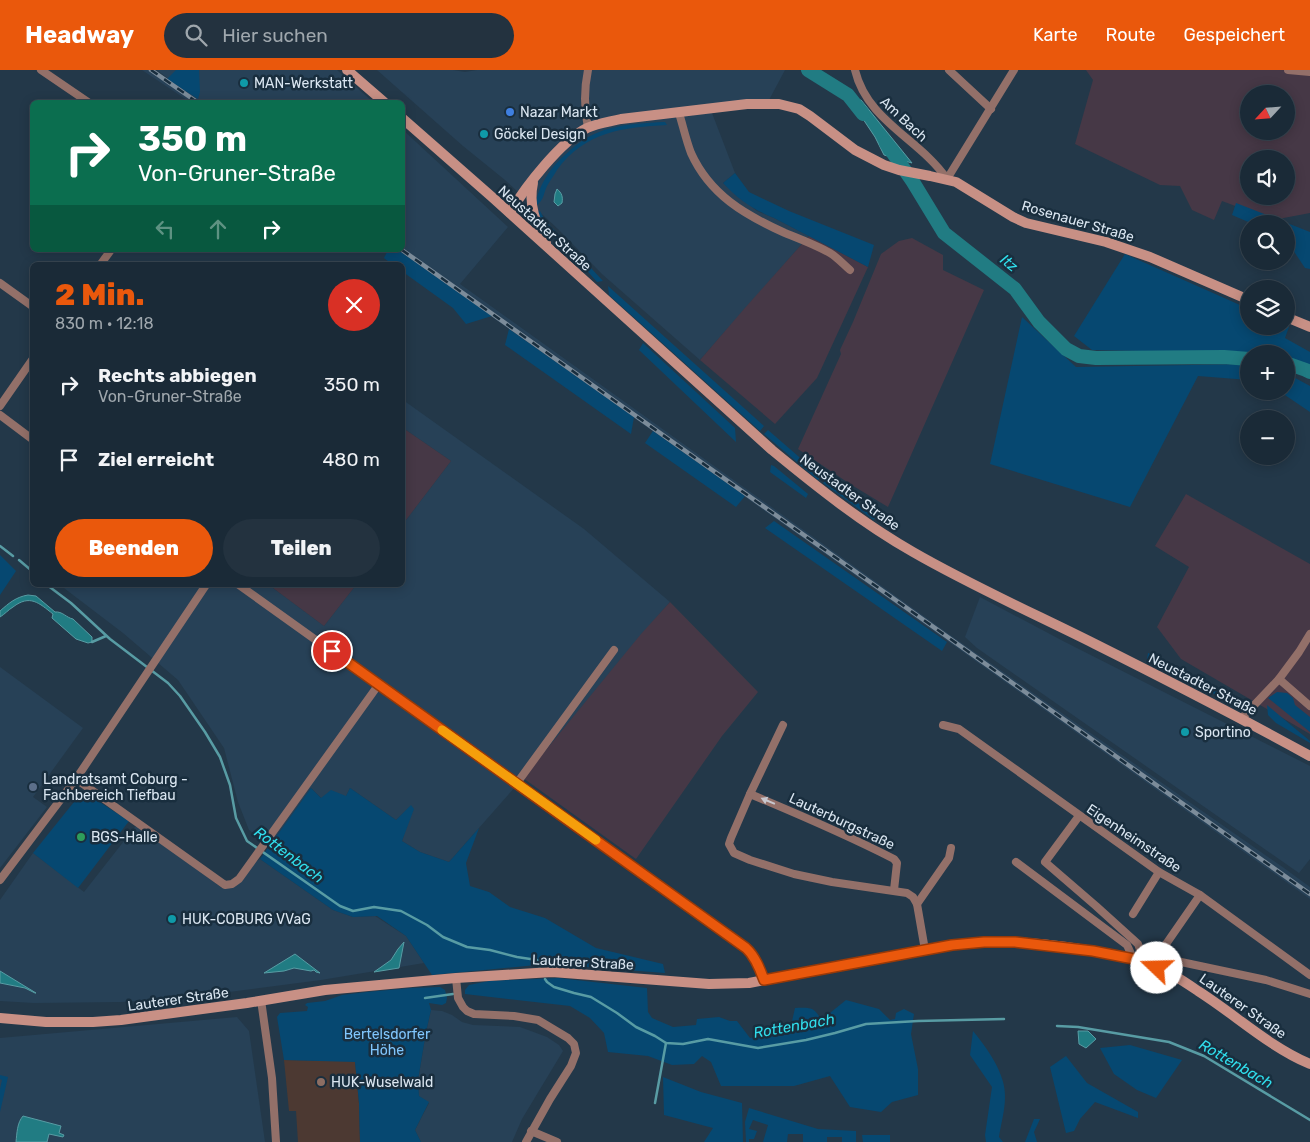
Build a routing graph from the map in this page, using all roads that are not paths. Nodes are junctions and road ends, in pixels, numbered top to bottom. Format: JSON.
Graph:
{"nodes":[{"id":1,"x":41,"y":70,"type":"edge"},
{"id":2,"x":347,"y":70,"type":"edge"},
{"id":3,"x":588,"y":70,"type":"edge"},
{"id":4,"x":855,"y":70,"type":"edge"},
{"id":5,"x":949,"y":70,"type":"edge"},
{"id":6,"x":1014,"y":70,"type":"edge"},
{"id":7,"x":1288,"y":70,"type":"edge"},
{"id":8,"x":1310,"y":72,"type":"edge"},
{"id":9,"x":85,"y":100,"type":"edge"},
{"id":10,"x":382,"y":100,"type":"edge"},
{"id":11,"x":991,"y":109,"type":"junction"},
{"id":12,"x":679,"y":113,"type":"junction"},
{"id":13,"x":405,"y":121,"type":"edge"},
{"id":14,"x":588,"y":128,"type":"junction"},
{"id":15,"x":947,"y":179,"type":"junction"},
{"id":16,"x":534,"y":180,"type":"junction"},
{"id":17,"x":510,"y":214,"type":"junction"},
{"id":18,"x":548,"y":249,"type":"junction"},
{"id":19,"x":850,"y":270,"type":"dead end"},
{"id":20,"x":0,"y":283,"type":"edge"},
{"id":21,"x":1240,"y":296,"type":"edge"},
{"id":22,"x":30,"y":305,"type":"edge"},
{"id":23,"x":1295,"y":321,"type":"edge"},
{"id":24,"x":1310,"y":328,"type":"edge"},
{"id":25,"x":30,"y":363,"type":"edge"},
{"id":26,"x":0,"y":406,"type":"edge"},
{"id":27,"x":0,"y":414,"type":"edge"},
{"id":28,"x":30,"y":437,"type":"edge"},
{"id":29,"x":205,"y":587,"type":"edge"},
{"id":30,"x":242,"y":587,"type":"edge"},
{"id":31,"x":1310,"y":634,"type":"edge"},
{"id":32,"x":614,"y":650,"type":"dead end"},
{"id":33,"x":1278,"y":679,"type":"junction"},
{"id":34,"x":379,"y":684,"type":"junction"},
{"id":35,"x":1310,"y":706,"type":"edge"},
{"id":36,"x":1241,"y":719,"type":"junction"},
{"id":37,"x":783,"y":725,"type":"dead end"},
{"id":38,"x":943,"y":725,"type":"dead end"},
{"id":39,"x":1310,"y":756,"type":"edge"},
{"id":40,"x":76,"y":779,"type":"junction"},
{"id":41,"x":517,"y":783,"type":"junction"},
{"id":42,"x":750,"y":794,"type":"junction"},
{"id":43,"x":1080,"y":816,"type":"junction"},
{"id":44,"x":951,"y":848,"type":"dead end"},
{"id":45,"x":1016,"y":862,"type":"dead end"},
{"id":46,"x":1159,"y":872,"type":"junction"},
{"id":47,"x":0,"y":880,"type":"edge"},
{"id":48,"x":894,"y":890,"type":"junction"},
{"id":49,"x":1200,"y":895,"type":"junction"},
{"id":50,"x":917,"y":904,"type":"junction"},
{"id":51,"x":1133,"y":914,"type":"dead end"},
{"id":52,"x":1164,"y":947,"type":"dead end"},
{"id":53,"x":925,"y":950,"type":"junction"},
{"id":54,"x":1133,"y":958,"type":"junction"},
{"id":55,"x":1144,"y":961,"type":"junction"},
{"id":56,"x":1310,"y":975,"type":"edge"},
{"id":57,"x":456,"y":978,"type":"junction"},
{"id":58,"x":764,"y":980,"type":"junction"},
{"id":59,"x":1310,"y":994,"type":"edge"},
{"id":60,"x":262,"y":1000,"type":"junction"},
{"id":61,"x":0,"y":1018,"type":"edge"},
{"id":62,"x":1310,"y":1064,"type":"edge"},
{"id":63,"x":531,"y":1131,"type":"junction"},
{"id":64,"x":276,"y":1142,"type":"edge"},
{"id":65,"x":526,"y":1142,"type":"edge"},
{"id":66,"x":557,"y":1142,"type":"edge"}],
"edges":[{"from":1,"to":9,"type":"street"},
{"from":2,"to":10,"type":"street"},
{"from":3,"to":14,"type":"street"},
{"from":4,"to":15,"type":"street","name":"Am Bach"},
{"from":5,"to":11,"type":"street"},
{"from":6,"to":11,"type":"street"},
{"from":7,"to":8,"type":"street"},
{"from":11,"to":15,"type":"street"},
{"from":12,"to":14,"type":"street","name":"Rosenauer Straße"},
{"from":12,"to":15,"type":"street","name":"Rosenauer Straße"},
{"from":12,"to":19,"type":"street"},
{"from":13,"to":17,"type":"street","name":"Neustadter Straße"},
{"from":14,"to":16,"type":"street","name":"Rosenauer Straße"},
{"from":15,"to":21,"type":"street","name":"Rosenauer Straße"},
{"from":16,"to":17,"type":"street","name":"Rosenauer Straße"},
{"from":16,"to":18,"type":"street"},
{"from":17,"to":18,"type":"street","name":"Neustadter Straße"},
{"from":18,"to":36,"type":"street","name":"Neustadter Straße"},
{"from":20,"to":22,"type":"street"},
{"from":23,"to":24,"type":"street"},
{"from":25,"to":26,"type":"street"},
{"from":27,"to":28,"type":"street"},
{"from":29,"to":40,"type":"street"},
{"from":30,"to":34,"type":"street"},
{"from":31,"to":33,"type":"street"},
{"from":32,"to":41,"type":"street"},
{"from":33,"to":35,"type":"street"},
{"from":33,"to":36,"type":"street"},
{"from":34,"to":40,"type":"street"},
{"from":34,"to":41,"type":"street"},
{"from":36,"to":39,"type":"street","name":"Neustadter Straße"},
{"from":37,"to":42,"type":"street"},
{"from":38,"to":43,"type":"street","name":"Eigenheimstraße"},
{"from":40,"to":47,"type":"street"},
{"from":41,"to":58,"type":"street"},
{"from":48,"to":42,"type":"street","name":"Lauterburgstraße","one_way":true},
{"from":42,"to":48,"type":"street"},
{"from":43,"to":46,"type":"street","name":"Eigenheimstraße"},
{"from":43,"to":55,"type":"street"},
{"from":44,"to":50,"type":"street"},
{"from":45,"to":54,"type":"street"},
{"from":46,"to":49,"type":"street","name":"Eigenheimstraße"},
{"from":46,"to":51,"type":"street"},
{"from":48,"to":50,"type":"street"},
{"from":49,"to":52,"type":"street"},
{"from":49,"to":56,"type":"street","name":"Eigenheimstraße"},
{"from":50,"to":53,"type":"street"},
{"from":53,"to":54,"type":"street","name":"Lauterer Straße"},
{"from":53,"to":58,"type":"street","name":"Lauterer Straße"},
{"from":54,"to":55,"type":"street","name":"Lauterer Straße"},
{"from":55,"to":59,"type":"street"},
{"from":55,"to":62,"type":"street","name":"Lauterer Straße"},
{"from":57,"to":58,"type":"street","name":"Lauterer Straße"},
{"from":57,"to":60,"type":"street","name":"Lauterer Straße"},
{"from":57,"to":63,"type":"street"},
{"from":60,"to":61,"type":"street","name":"Lauterer Straße"},
{"from":60,"to":64,"type":"street"},
{"from":63,"to":65,"type":"street"},
{"from":63,"to":66,"type":"street"}]}
